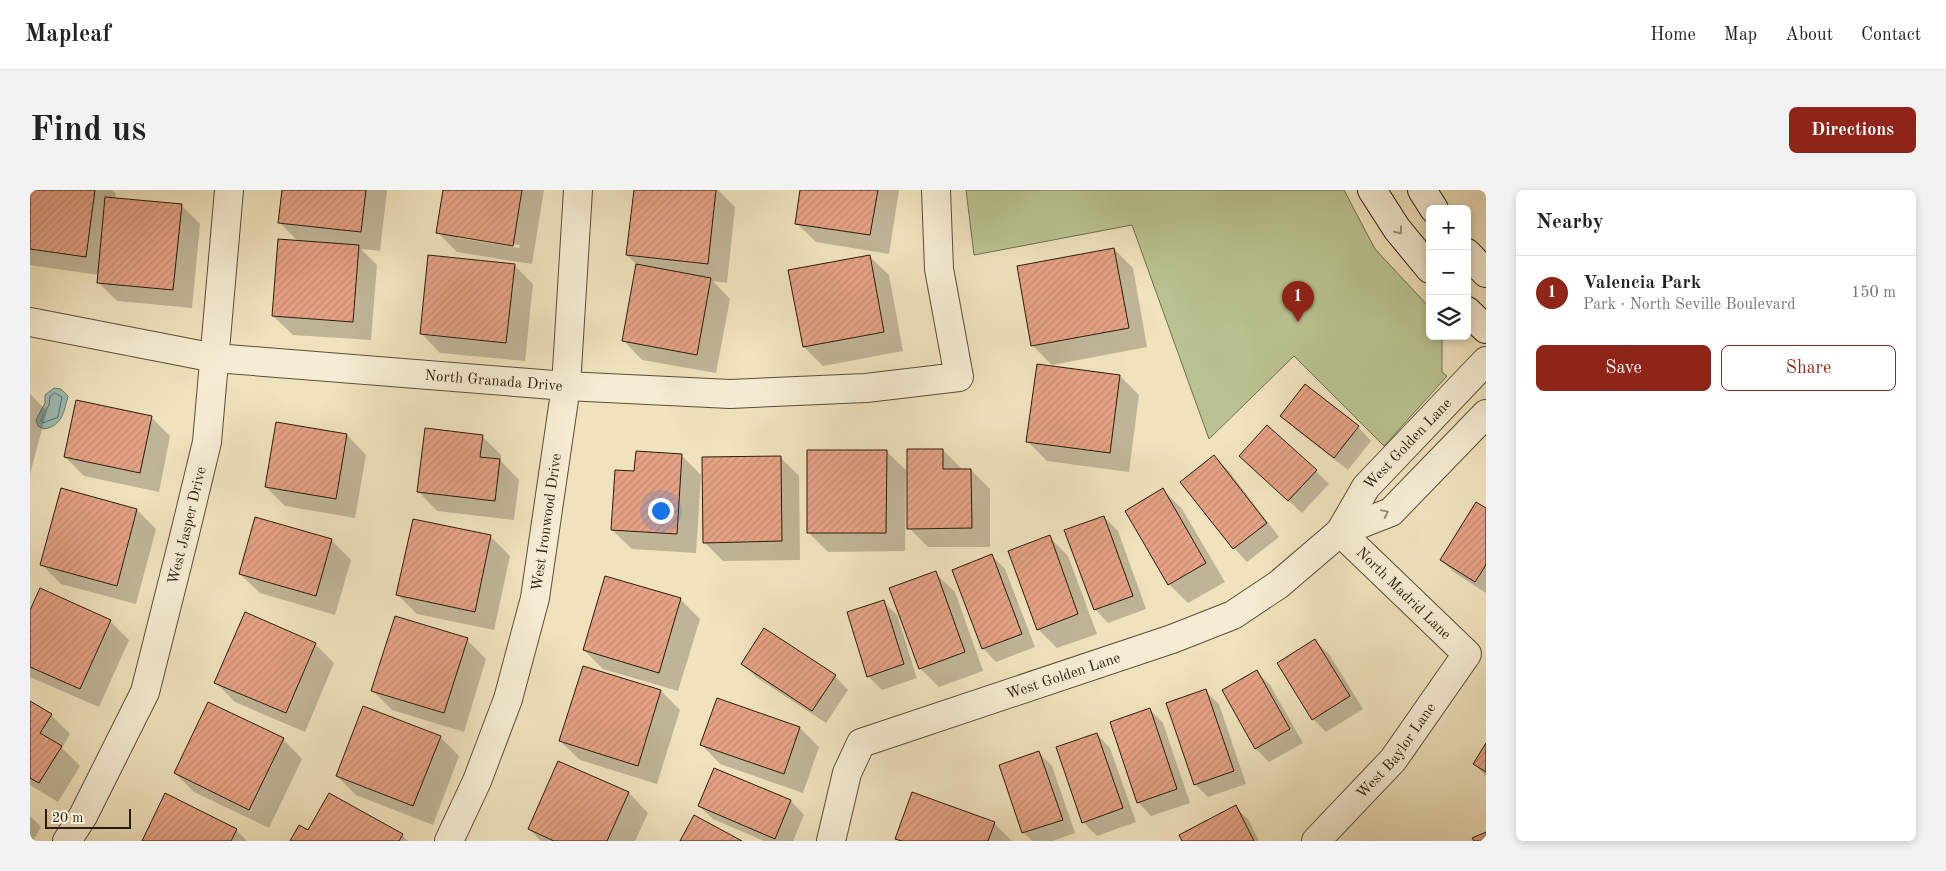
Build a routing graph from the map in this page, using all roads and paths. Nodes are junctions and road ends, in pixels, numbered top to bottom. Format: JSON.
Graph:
{"nodes":[{"id":1,"x":229,"y":190,"type":"edge"},
{"id":2,"x":578,"y":190,"type":"edge"},
{"id":3,"x":936,"y":190,"type":"edge"},
{"id":4,"x":1372,"y":190,"type":"edge"},
{"id":5,"x":1422,"y":190,"type":"edge"},
{"id":6,"x":1431,"y":205,"type":"edge"},
{"id":7,"x":1471,"y":257,"type":"edge"},
{"id":8,"x":1426,"y":264,"type":"edge"},
{"id":9,"x":1486,"y":273,"type":"edge"},
{"id":10,"x":1471,"y":315,"type":"edge"},
{"id":11,"x":30,"y":322,"type":"edge"},
{"id":12,"x":1486,"y":329,"type":"edge"},
{"id":13,"x":215,"y":358,"type":"junction"},
{"id":14,"x":1486,"y":361,"type":"edge"},
{"id":15,"x":566,"y":386,"type":"junction"},
{"id":16,"x":1486,"y":414,"type":"edge"},
{"id":17,"x":1340,"y":532,"type":"junction"},
{"id":18,"x":1467,"y":654,"type":"joint"},
{"id":19,"x":67,"y":841,"type":"edge"},
{"id":20,"x":449,"y":841,"type":"edge"},
{"id":21,"x":831,"y":841,"type":"edge"},
{"id":22,"x":1316,"y":841,"type":"edge"}],
"edges":[{"from":1,"to":13,"type":"street","name":"West Jasper Drive"},
{"from":2,"to":15,"type":"street","name":"West Ironwood Drive"},
{"from":3,"to":15,"type":"street","name":"North Granada Drive"},
{"from":4,"to":8,"type":"street","one_way":true},
{"from":5,"to":6,"type":"street"},
{"from":7,"to":9,"type":"street"},
{"from":10,"to":12,"type":"street"},
{"from":11,"to":13,"type":"street","name":"North Granada Drive"},
{"from":13,"to":15,"type":"street","name":"North Granada Drive"},
{"from":13,"to":19,"type":"street","name":"West Jasper Drive"},
{"from":14,"to":17,"type":"street","name":"West Golden Lane"},
{"from":15,"to":20,"type":"street","name":"West Ironwood Drive"},
{"from":17,"to":16,"type":"street","name":"West Golden Lane","one_way":true},
{"from":17,"to":18,"type":"street","name":"North Madrid Lane"},
{"from":17,"to":21,"type":"street","name":"West Golden Lane"},
{"from":18,"to":22,"type":"street","name":"West Baylor Lane"}]}
